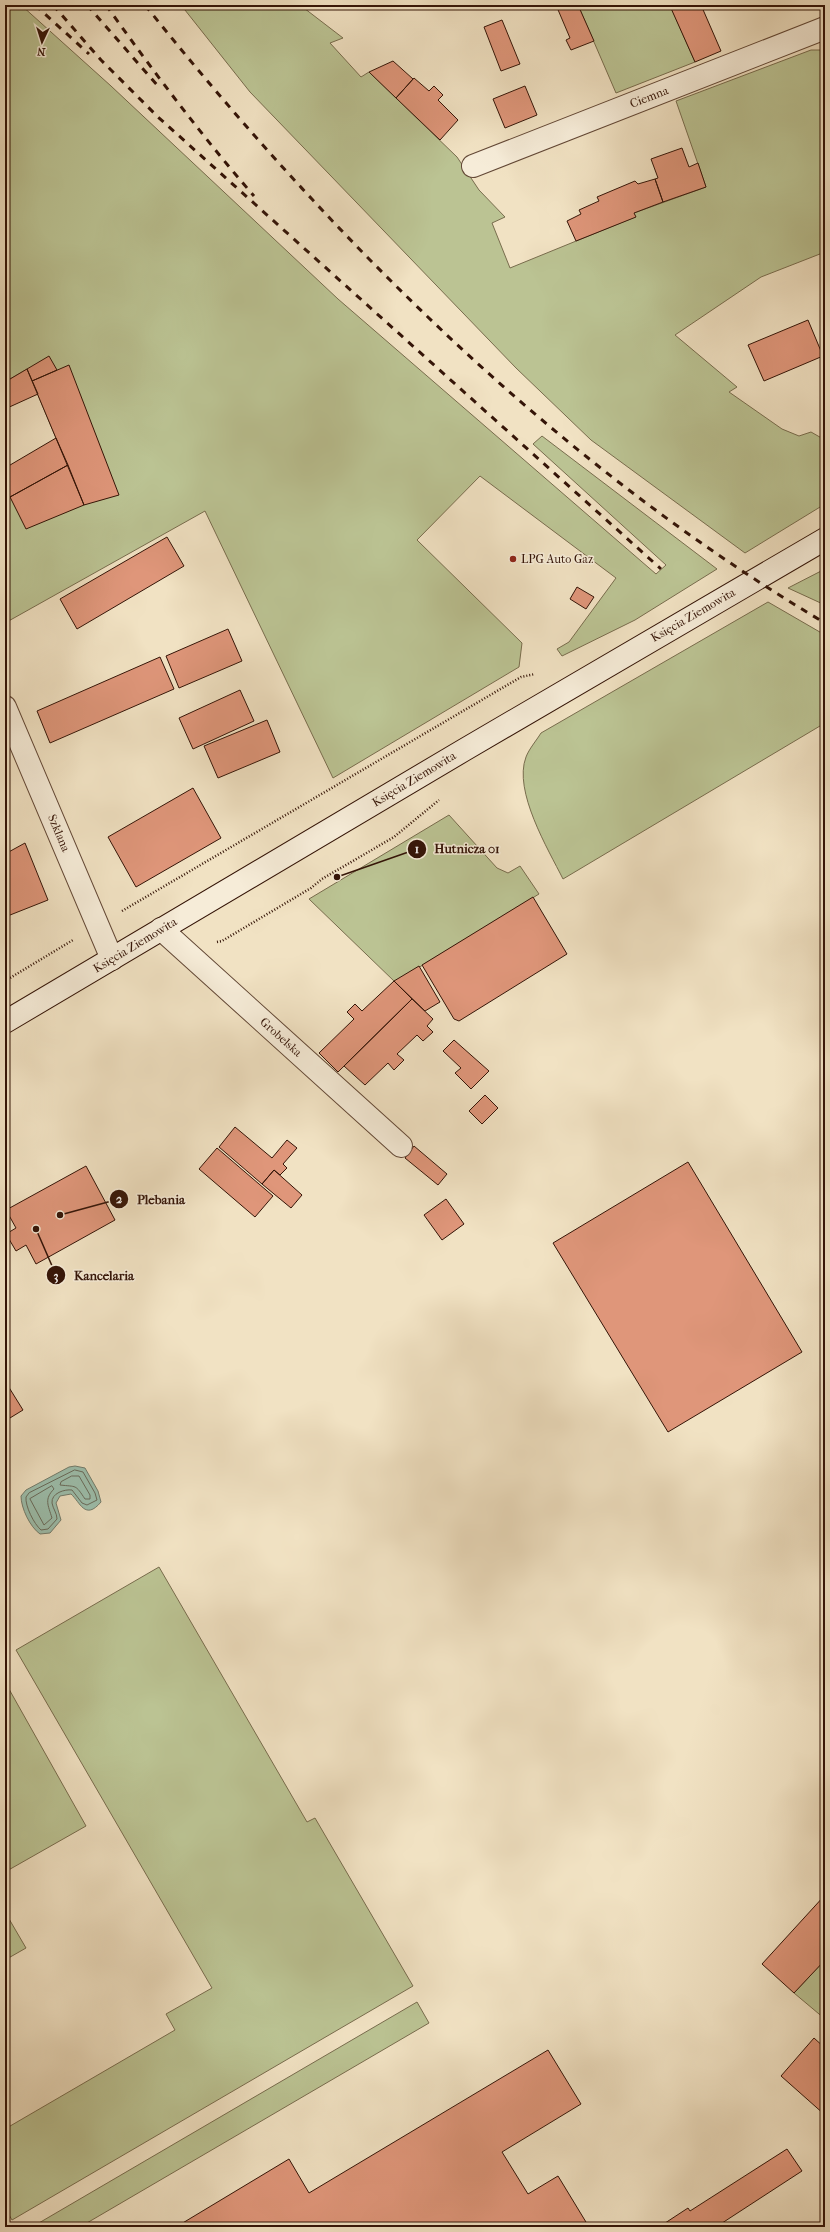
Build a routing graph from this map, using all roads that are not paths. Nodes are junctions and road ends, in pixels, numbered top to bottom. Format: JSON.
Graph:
{"nodes":[{"id":1,"x":825,"y":28,"type":"edge"},
{"id":2,"x":473,"y":166,"type":"dead end"},
{"id":3,"x":825,"y":540,"type":"edge"},
{"id":4,"x":5,"y":707,"type":"edge"},
{"id":5,"x":161,"y":929,"type":"junction"},
{"id":6,"x":112,"y":959,"type":"junction"},
{"id":7,"x":5,"y":1022,"type":"edge"},
{"id":8,"x":401,"y":1146,"type":"dead end"}],
"edges":[{"from":1,"to":2,"type":"street","name":"Ciemna"},
{"from":3,"to":5,"type":"street","name":"Księcia Ziemowita"},
{"from":4,"to":6,"type":"street","name":"Szklana"},
{"from":5,"to":6,"type":"street","name":"Księcia Ziemowita"},
{"from":5,"to":8,"type":"street","name":"Grobelska"},
{"from":6,"to":7,"type":"street","name":"Księcia Ziemowita"}]}
